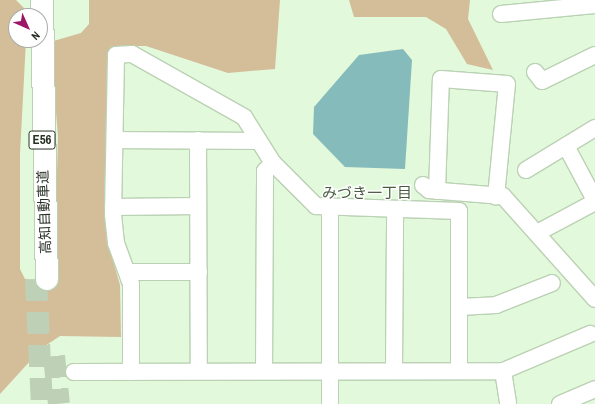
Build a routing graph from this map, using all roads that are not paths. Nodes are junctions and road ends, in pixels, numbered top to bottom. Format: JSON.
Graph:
{"nodes":[{"id":1,"x":595,"y":5,"type":"edge"},
{"id":2,"x":501,"y":14,"type":"dead end"},
{"id":3,"x":31,"y":48,"type":"edge"},
{"id":4,"x":42,"y":48,"type":"edge"},
{"id":5,"x":595,"y":55,"type":"edge"},
{"id":6,"x":535,"y":72,"type":"dead end"},
{"id":7,"x":595,"y":128,"type":"edge"},
{"id":8,"x":115,"y":140,"type":"junction"},
{"id":9,"x":198,"y":140,"type":"junction"},
{"id":10,"x":258,"y":140,"type":"junction"},
{"id":11,"x":566,"y":146,"type":"junction"},
{"id":12,"x":273,"y":164,"type":"junction"},
{"id":13,"x":526,"y":170,"type":"dead end"},
{"id":14,"x":496,"y":196,"type":"junction"},
{"id":15,"x":595,"y":201,"type":"edge"},
{"id":16,"x":198,"y":206,"type":"junction"},
{"id":17,"x":113,"y":207,"type":"junction"},
{"id":18,"x":330,"y":208,"type":"junction"},
{"id":19,"x":395,"y":211,"type":"junction"},
{"id":20,"x":537,"y":233,"type":"junction"},
{"id":21,"x":128,"y":272,"type":"junction"},
{"id":22,"x":199,"y":272,"type":"junction"},
{"id":23,"x":552,"y":282,"type":"dead end"},
{"id":24,"x":595,"y":299,"type":"edge"},
{"id":25,"x":460,"y":307,"type":"junction"},
{"id":26,"x":590,"y":334,"type":"dead end"},
{"id":27,"x":330,"y":370,"type":"junction"},
{"id":28,"x":394,"y":370,"type":"junction"},
{"id":29,"x":199,"y":371,"type":"junction"},
{"id":30,"x":264,"y":371,"type":"junction"},
{"id":31,"x":459,"y":371,"type":"junction"},
{"id":32,"x":503,"y":371,"type":"junction"},
{"id":33,"x":74,"y":372,"type":"dead end"},
{"id":34,"x":131,"y":372,"type":"junction"},
{"id":35,"x":595,"y":389,"type":"edge"},
{"id":36,"x":330,"y":404,"type":"edge"},
{"id":37,"x":508,"y":404,"type":"edge"},
{"id":38,"x":560,"y":404,"type":"edge"}],
"edges":[{"from":1,"to":2,"type":"street"},
{"from":3,"to":4,"type":"highway","name":"高知自動車道","number":"E56"},
{"from":5,"to":6,"type":"street"},
{"from":7,"to":11,"type":"street"},
{"from":8,"to":9,"type":"street"},
{"from":8,"to":10,"type":"street"},
{"from":8,"to":17,"type":"street"},
{"from":9,"to":10,"type":"street"},
{"from":9,"to":16,"type":"street"},
{"from":10,"to":12,"type":"street"},
{"from":11,"to":13,"type":"street"},
{"from":11,"to":15,"type":"street"},
{"from":12,"to":18,"type":"street"},
{"from":12,"to":30,"type":"street"},
{"from":14,"to":14,"type":"street"},
{"from":14,"to":20,"type":"street"},
{"from":15,"to":20,"type":"street"},
{"from":16,"to":17,"type":"street"},
{"from":16,"to":22,"type":"street"},
{"from":17,"to":21,"type":"street"},
{"from":18,"to":19,"type":"street"},
{"from":18,"to":27,"type":"street"},
{"from":19,"to":25,"type":"street"},
{"from":19,"to":28,"type":"street"},
{"from":20,"to":24,"type":"street"},
{"from":21,"to":22,"type":"street"},
{"from":21,"to":34,"type":"street"},
{"from":22,"to":29,"type":"street"},
{"from":23,"to":25,"type":"street"},
{"from":25,"to":31,"type":"street"},
{"from":26,"to":32,"type":"street"},
{"from":27,"to":28,"type":"street"},
{"from":27,"to":30,"type":"street"},
{"from":27,"to":36,"type":"street"},
{"from":28,"to":31,"type":"street"},
{"from":29,"to":30,"type":"street"},
{"from":29,"to":34,"type":"street"},
{"from":31,"to":32,"type":"street"},
{"from":32,"to":37,"type":"street"},
{"from":33,"to":34,"type":"street"},
{"from":35,"to":38,"type":"street"}]}
